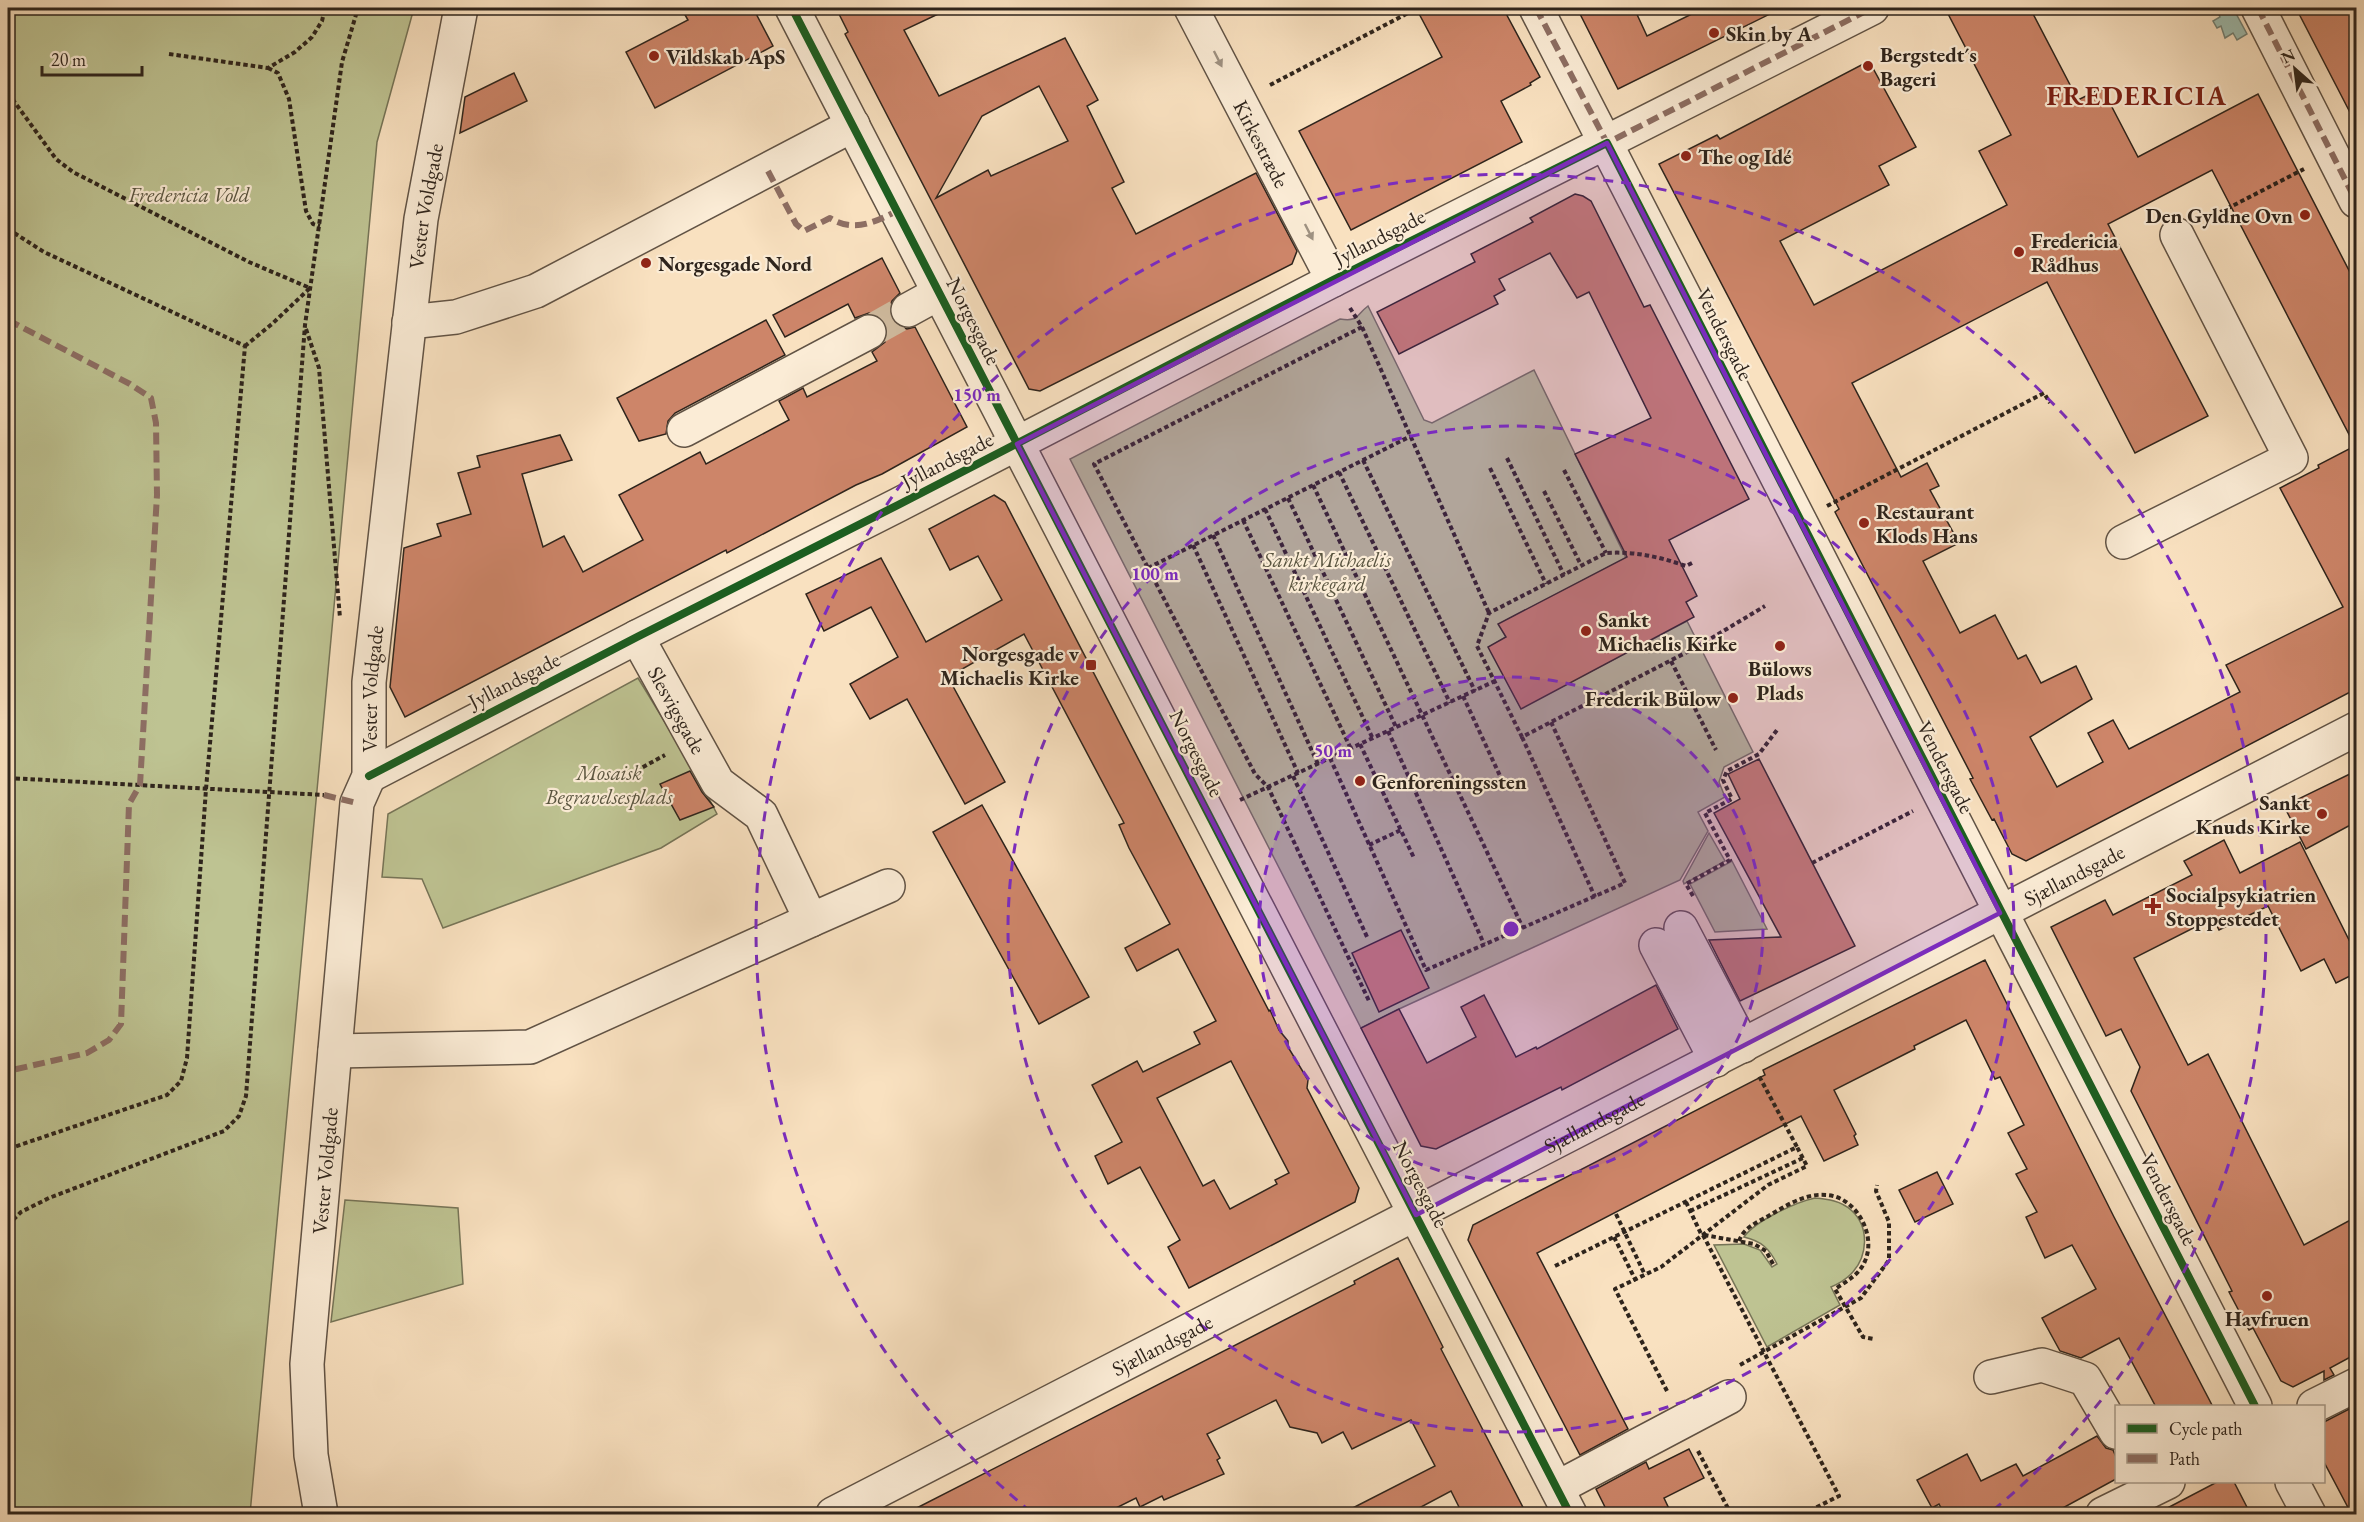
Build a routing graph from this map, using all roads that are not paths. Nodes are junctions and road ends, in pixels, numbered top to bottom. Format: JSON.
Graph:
{"nodes":[{"id":1,"x":461,"y":8,"type":"edge"},
{"id":2,"x":792,"y":8,"type":"edge"},
{"id":3,"x":1191,"y":8,"type":"edge"},
{"id":4,"x":1536,"y":8,"type":"edge"},
{"id":5,"x":1872,"y":8,"type":"edge"},
{"id":6,"x":2258,"y":8,"type":"edge"},
{"id":7,"x":853,"y":125,"type":"junction"},
{"id":8,"x":1607,"y":143,"type":"junction"},
{"id":9,"x":2356,"y":201,"type":"edge"},
{"id":10,"x":2177,"y":235,"type":"road end"},
{"id":11,"x":1333,"y":280,"type":"junction"},
{"id":12,"x":939,"y":293,"type":"junction"},
{"id":13,"x":908,"y":310,"type":"tunnel mouth"},
{"id":14,"x":409,"y":322,"type":"junction"},
{"id":15,"x":869,"y":332,"type":"tunnel mouth"},
{"id":16,"x":684,"y":430,"type":"dead end"},
{"id":17,"x":1017,"y":444,"type":"junction"},
{"id":18,"x":2122,"y":542,"type":"dead end"},
{"id":19,"x":637,"y":637,"type":"junction"},
{"id":20,"x":2356,"y":729,"type":"edge"},
{"id":21,"x":369,"y":776,"type":"junction"},
{"id":22,"x":888,"y":886,"type":"dead end"},
{"id":23,"x":2000,"y":913,"type":"junction"},
{"id":24,"x":811,"y":920,"type":"junction"},
{"id":25,"x":1678,"y":925,"type":"road end"},
{"id":26,"x":335,"y":1051,"type":"junction"},
{"id":27,"x":1729,"y":1053,"type":"junction"},
{"id":28,"x":1416,"y":1215,"type":"junction"},
{"id":29,"x":1991,"y":1377,"type":"dead end"},
{"id":30,"x":1733,"y":1382,"type":"road end"},
{"id":31,"x":2356,"y":1385,"type":"edge"},
{"id":32,"x":2254,"y":1405,"type":"edge"},
{"id":33,"x":2318,"y":1405,"type":"edge"},
{"id":34,"x":2115,"y":1430,"type":"edge"},
{"id":35,"x":2293,"y":1483,"type":"edge"},
{"id":36,"x":2155,"y":1484,"type":"edge"},
{"id":37,"x":1563,"y":1501,"type":"edge"},
{"id":38,"x":321,"y":1515,"type":"edge"},
{"id":39,"x":833,"y":1515,"type":"edge"},
{"id":40,"x":2103,"y":1515,"type":"edge"},
{"id":41,"x":2309,"y":1515,"type":"edge"}],
"edges":[{"from":1,"to":14,"type":"street","name":"Vester Voldgade"},
{"from":2,"to":7,"type":"street","name":"Norgesgade"},
{"from":3,"to":11,"type":"street","name":"Kirkestræde","one_way":true},
{"from":4,"to":8,"type":"street","name":"Vendersgade"},
{"from":5,"to":8,"type":"street","name":"Jyllandsgade"},
{"from":6,"to":9,"type":"street"},
{"from":7,"to":12,"type":"street","name":"Norgesgade"},
{"from":7,"to":14,"type":"street"},
{"from":8,"to":11,"type":"street","name":"Jyllandsgade"},
{"from":8,"to":23,"type":"street","name":"Vendersgade"},
{"from":10,"to":18,"type":"street"},
{"from":11,"to":17,"type":"street","name":"Jyllandsgade"},
{"from":12,"to":13,"type":"street"},
{"from":12,"to":17,"type":"street","name":"Norgesgade"},
{"from":14,"to":21,"type":"street","name":"Vester Voldgade"},
{"from":15,"to":16,"type":"street"},
{"from":17,"to":19,"type":"street","name":"Jyllandsgade"},
{"from":17,"to":28,"type":"street","name":"Norgesgade"},
{"from":19,"to":21,"type":"street","name":"Jyllandsgade"},
{"from":19,"to":24,"type":"street","name":"Slesvigsgade"},
{"from":20,"to":23,"type":"street","name":"Sjællandsgade"},
{"from":21,"to":26,"type":"street","name":"Vester Voldgade"},
{"from":22,"to":24,"type":"street"},
{"from":23,"to":27,"type":"street","name":"Sjællandsgade"},
{"from":23,"to":32,"type":"street","name":"Vendersgade"},
{"from":24,"to":26,"type":"street"},
{"from":25,"to":27,"type":"street"},
{"from":26,"to":38,"type":"street","name":"Vester Voldgade"},
{"from":27,"to":28,"type":"street","name":"Sjællandsgade"},
{"from":28,"to":37,"type":"street","name":"Norgesgade"},
{"from":28,"to":39,"type":"street","name":"Sjællandsgade"},
{"from":29,"to":34,"type":"street"},
{"from":30,"to":37,"type":"street"},
{"from":31,"to":33,"type":"street"},
{"from":35,"to":41,"type":"street"},
{"from":36,"to":40,"type":"street"}]}
